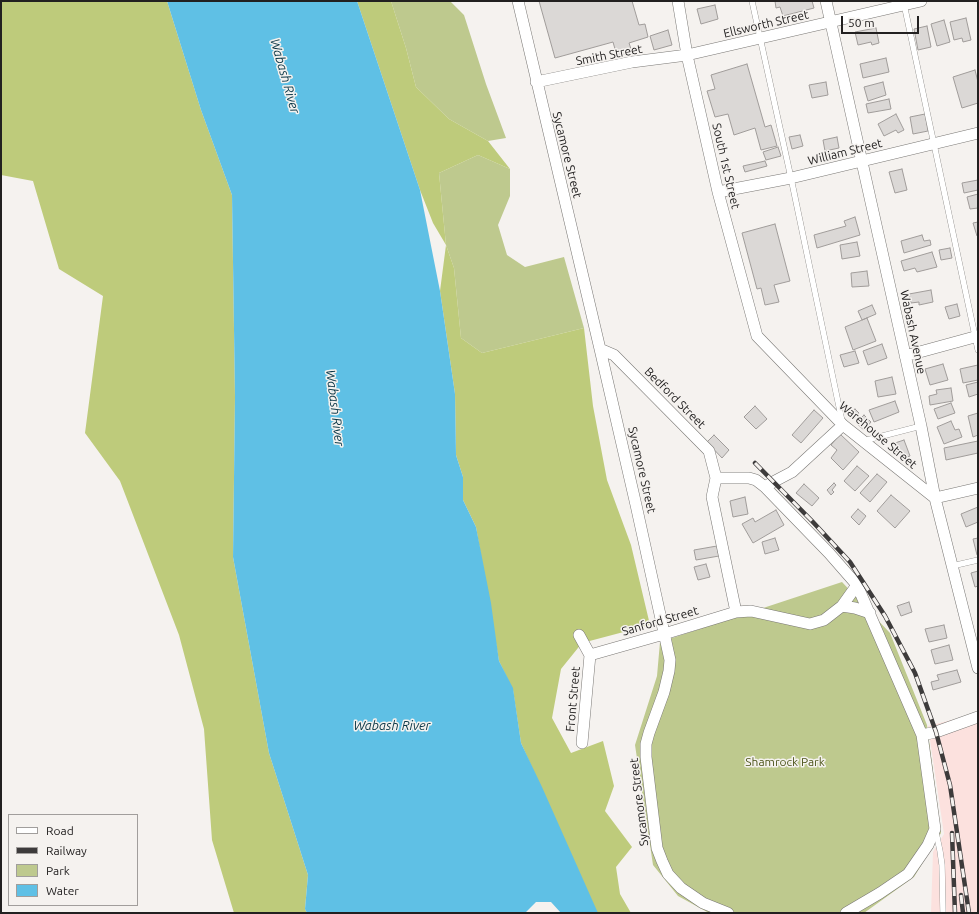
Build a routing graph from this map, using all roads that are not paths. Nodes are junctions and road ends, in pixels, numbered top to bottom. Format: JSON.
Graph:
{"nodes":[{"id":1,"x":518,"y":1,"type":"edge"},
{"id":2,"x":678,"y":1,"type":"edge"},
{"id":3,"x":752,"y":1,"type":"edge"},
{"id":4,"x":826,"y":1,"type":"edge"},
{"id":5,"x":921,"y":1,"type":"edge"},
{"id":6,"x":904,"y":3,"type":"edge"},
{"id":7,"x":831,"y":22,"type":"junction"},
{"id":8,"x":760,"y":38,"type":"junction"},
{"id":9,"x":687,"y":55,"type":"junction"},
{"id":10,"x":536,"y":82,"type":"junction"},
{"id":11,"x":978,"y":133,"type":"edge"},
{"id":12,"x":934,"y":144,"type":"junction"},
{"id":13,"x":863,"y":161,"type":"junction"},
{"id":14,"x":791,"y":178,"type":"junction"},
{"id":15,"x":718,"y":192,"type":"junction"},
{"id":16,"x":757,"y":336,"type":"joint"},
{"id":17,"x":977,"y":337,"type":"edge"},
{"id":18,"x":600,"y":349,"type":"junction"},
{"id":19,"x":978,"y":350,"type":"edge"},
{"id":20,"x":905,"y":356,"type":"junction"},
{"id":21,"x":843,"y":426,"type":"junction"},
{"id":22,"x":921,"y":426,"type":"junction"},
{"id":23,"x":862,"y":441,"type":"junction"},
{"id":24,"x":716,"y":478,"type":"junction"},
{"id":25,"x":765,"y":487,"type":"junction"},
{"id":26,"x":978,"y":488,"type":"edge"},
{"id":27,"x":935,"y":498,"type":"junction"},
{"id":28,"x":978,"y":560,"type":"edge"},
{"id":29,"x":951,"y":566,"type":"junction"},
{"id":30,"x":857,"y":584,"type":"junction"},
{"id":31,"x":842,"y":606,"type":"junction"},
{"id":32,"x":736,"y":612,"type":"junction"},
{"id":33,"x":870,"y":613,"type":"junction"},
{"id":34,"x":974,"y":631,"type":"edge"},
{"id":35,"x":664,"y":634,"type":"junction"},
{"id":36,"x":579,"y":635,"type":"dead end"},
{"id":37,"x":590,"y":655,"type":"junction"},
{"id":38,"x":978,"y":668,"type":"edge"},
{"id":39,"x":978,"y":717,"type":"edge"},
{"id":40,"x":922,"y":735,"type":"junction"},
{"id":41,"x":582,"y":743,"type":"dead end"},
{"id":42,"x":935,"y":829,"type":"junction"},
{"id":43,"x":728,"y":913,"type":"edge"},
{"id":44,"x":846,"y":913,"type":"edge"},
{"id":45,"x":943,"y":913,"type":"edge"}],
"edges":[{"from":1,"to":10,"type":"street","name":"Sycamore Street"},
{"from":2,"to":9,"type":"street","name":"South 1st Street"},
{"from":3,"to":8,"type":"lane"},
{"from":4,"to":7,"type":"street","name":"Wabash Avenue"},
{"from":5,"to":6,"type":"street","name":"Ellsworth Street"},
{"from":6,"to":7,"type":"street","name":"Ellsworth Street"},
{"from":6,"to":12,"type":"lane"},
{"from":7,"to":8,"type":"street","name":"Ellsworth Street"},
{"from":7,"to":13,"type":"street","name":"Wabash Avenue"},
{"from":8,"to":9,"type":"street","name":"Ellsworth Street"},
{"from":8,"to":14,"type":"lane"},
{"from":9,"to":10,"type":"street","name":"Smith Street"},
{"from":9,"to":15,"type":"street","name":"South 1st Street"},
{"from":10,"to":18,"type":"street","name":"Sycamore Street"},
{"from":11,"to":12,"type":"street","name":"William Street"},
{"from":12,"to":13,"type":"street","name":"William Street"},
{"from":12,"to":17,"type":"lane"},
{"from":13,"to":14,"type":"street","name":"William Street"},
{"from":13,"to":20,"type":"street","name":"Wabash Avenue"},
{"from":14,"to":15,"type":"street","name":"William Street"},
{"from":14,"to":21,"type":"lane"},
{"from":15,"to":16,"type":"street","name":"South 1st Street"},
{"from":16,"to":21,"type":"street","name":"Warehouse Street"},
{"from":17,"to":19,"type":"lane"},
{"from":17,"to":20,"type":"street"},
{"from":18,"to":24,"type":"street","name":"Bedford Street"},
{"from":18,"to":35,"type":"street","name":"Sycamore Street"},
{"from":20,"to":22,"type":"street","name":"Wabash Avenue"},
{"from":21,"to":23,"type":"street","name":"Warehouse Street"},
{"from":21,"to":25,"type":"street"},
{"from":22,"to":23,"type":"lane"},
{"from":22,"to":27,"type":"street","name":"Wabash Avenue"},
{"from":23,"to":27,"type":"street","name":"Warehouse Street"},
{"from":24,"to":25,"type":"street"},
{"from":24,"to":32,"type":"street","name":"Bedford Street"},
{"from":25,"to":30,"type":"street"},
{"from":26,"to":27,"type":"street"},
{"from":27,"to":29,"type":"street","name":"Wabash Avenue"},
{"from":28,"to":29,"type":"lane"},
{"from":29,"to":34,"type":"street","name":"Wabash Avenue"},
{"from":30,"to":31,"type":"street","name":"Sanford Street"},
{"from":30,"to":33,"type":"street"},
{"from":31,"to":32,"type":"street","name":"Sanford Street"},
{"from":31,"to":33,"type":"street"},
{"from":32,"to":35,"type":"street","name":"Sanford Street"},
{"from":33,"to":40,"type":"street"},
{"from":34,"to":38,"type":"street","name":"Wabash Avenue"},
{"from":35,"to":37,"type":"street","name":"Sanford Street"},
{"from":35,"to":43,"type":"street","name":"Sycamore Street"},
{"from":36,"to":37,"type":"street","name":"Front Street"},
{"from":37,"to":41,"type":"street","name":"Front Street"},
{"from":39,"to":40,"type":"street"},
{"from":40,"to":42,"type":"street"},
{"from":42,"to":44,"type":"street"},
{"from":42,"to":45,"type":"lane"}]}
